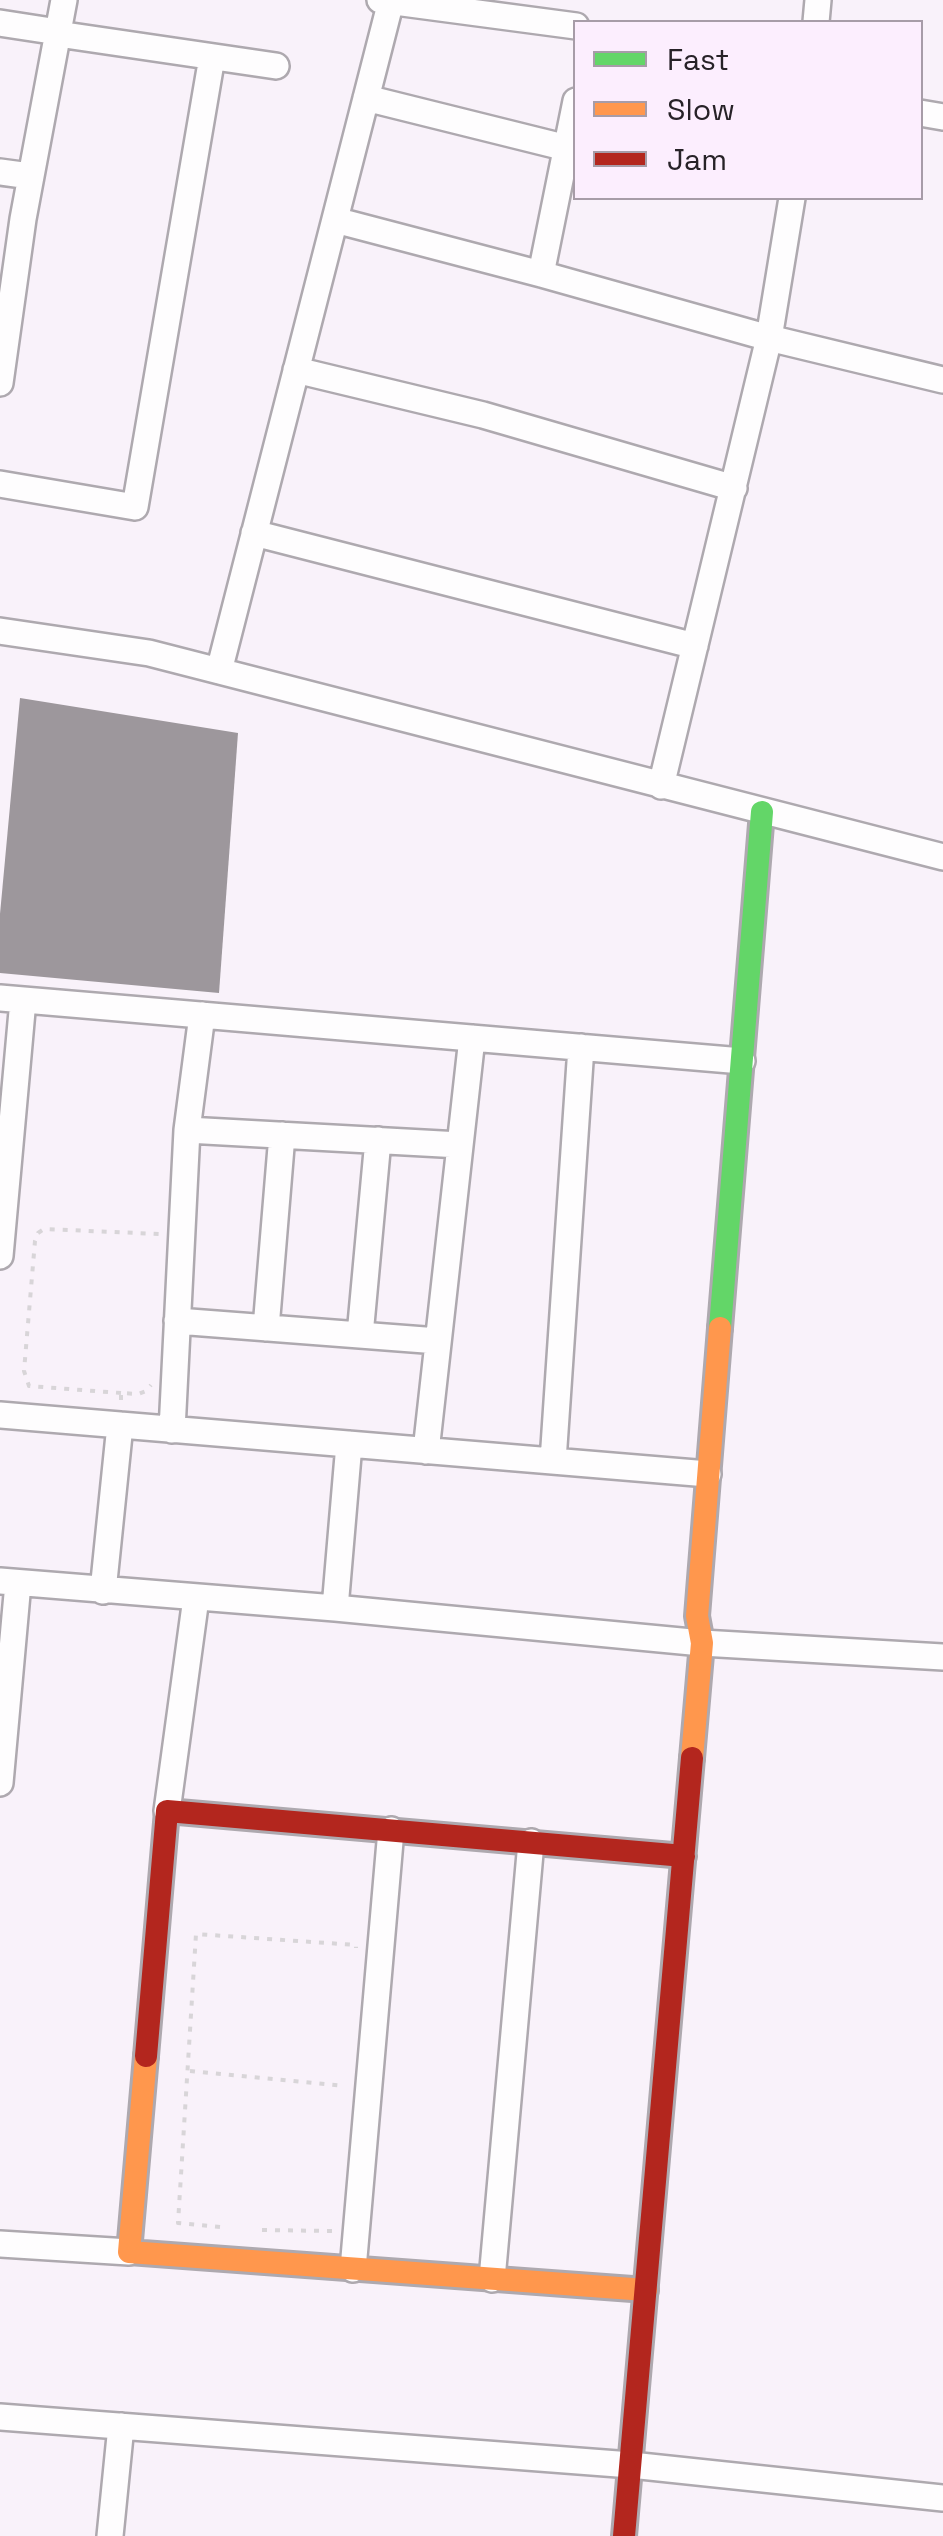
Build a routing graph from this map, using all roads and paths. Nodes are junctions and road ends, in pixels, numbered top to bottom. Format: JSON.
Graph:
{"nodes":[{"id":1,"x":64,"y":0,"type":"edge"},
{"id":2,"x":380,"y":0,"type":"edge"},
{"id":3,"x":391,"y":1,"type":"edge"},
{"id":4,"x":0,"y":23,"type":"edge"},
{"id":5,"x":573,"y":26,"type":"edge"},
{"id":6,"x":58,"y":33,"type":"junction"},
{"id":7,"x":212,"y":57,"type":"junction"},
{"id":8,"x":276,"y":66,"type":"dead end"},
{"id":9,"x":366,"y":98,"type":"junction"},
{"id":10,"x":573,"y":115,"type":"edge"},
{"id":11,"x":566,"y":148,"type":"junction"},
{"id":12,"x":0,"y":172,"type":"edge"},
{"id":13,"x":30,"y":176,"type":"junction"},
{"id":14,"x":792,"y":200,"type":"edge"},
{"id":15,"x":335,"y":220,"type":"junction"},
{"id":16,"x":541,"y":274,"type":"junction"},
{"id":17,"x":769,"y":338,"type":"junction"},
{"id":18,"x":296,"y":370,"type":"junction"},
{"id":19,"x":943,"y":380,"type":"edge"},
{"id":20,"x":0,"y":383,"type":"edge"},
{"id":21,"x":0,"y":484,"type":"edge"},
{"id":22,"x":734,"y":488,"type":"junction"},
{"id":23,"x":254,"y":534,"type":"junction"},
{"id":24,"x":0,"y":630,"type":"edge"},
{"id":25,"x":695,"y":646,"type":"junction"},
{"id":26,"x":219,"y":671,"type":"junction"},
{"id":27,"x":661,"y":786,"type":"junction"},
{"id":28,"x":762,"y":812,"type":"junction"},
{"id":29,"x":943,"y":857,"type":"edge"},
{"id":30,"x":12,"y":999,"type":"edge"},
{"id":31,"x":202,"y":1016,"type":"junction"},
{"id":32,"x":472,"y":1038,"type":"junction"},
{"id":33,"x":581,"y":1047,"type":"junction"},
{"id":34,"x":742,"y":1061,"type":"junction"},
{"id":35,"x":6,"y":1109,"type":"edge"},
{"id":36,"x":188,"y":1130,"type":"junction"},
{"id":37,"x":282,"y":1135,"type":"junction"},
{"id":38,"x":378,"y":1140,"type":"junction"},
{"id":39,"x":460,"y":1145,"type":"junction"},
{"id":40,"x":166,"y":1239,"type":"dead end"},
{"id":41,"x":0,"y":1256,"type":"edge"},
{"id":42,"x":177,"y":1322,"type":"junction"},
{"id":43,"x":266,"y":1328,"type":"junction"},
{"id":44,"x":360,"y":1335,"type":"junction"},
{"id":45,"x":438,"y":1341,"type":"junction"},
{"id":46,"x":151,"y":1385,"type":"dead end"},
{"id":47,"x":121,"y":1392,"type":"junction"},
{"id":48,"x":0,"y":1415,"type":"edge"},
{"id":49,"x":120,"y":1425,"type":"junction"},
{"id":50,"x":172,"y":1430,"type":"junction"},
{"id":51,"x":349,"y":1444,"type":"junction"},
{"id":52,"x":426,"y":1451,"type":"junction"},
{"id":53,"x":553,"y":1461,"type":"junction"},
{"id":54,"x":708,"y":1474,"type":"junction"},
{"id":55,"x":9,"y":1582,"type":"edge"},
{"id":56,"x":103,"y":1591,"type":"junction"},
{"id":57,"x":196,"y":1598,"type":"junction"},
{"id":58,"x":336,"y":1608,"type":"junction"},
{"id":59,"x":702,"y":1644,"type":"junction"},
{"id":60,"x":943,"y":1657,"type":"edge"},
{"id":61,"x":1,"y":1754,"type":"edge"},
{"id":62,"x":0,"y":1784,"type":"edge"},
{"id":63,"x":167,"y":1811,"type":"junction"},
{"id":64,"x":390,"y":1830,"type":"junction"},
{"id":65,"x":530,"y":1842,"type":"junction"},
{"id":66,"x":684,"y":1856,"type":"junction"},
{"id":67,"x":355,"y":1962,"type":"dead end"},
{"id":68,"x":188,"y":2071,"type":"junction"},
{"id":69,"x":344,"y":2086,"type":"dead end"},
{"id":70,"x":226,"y":2228,"type":"dead end"},
{"id":71,"x":332,"y":2231,"type":"dead end"},
{"id":72,"x":0,"y":2244,"type":"edge"},
{"id":73,"x":129,"y":2252,"type":"junction"},
{"id":74,"x":256,"y":2262,"type":"junction"},
{"id":75,"x":353,"y":2269,"type":"junction"},
{"id":76,"x":492,"y":2279,"type":"junction"},
{"id":77,"x":646,"y":2290,"type":"junction"},
{"id":78,"x":0,"y":2417,"type":"edge"},
{"id":79,"x":121,"y":2426,"type":"junction"},
{"id":80,"x":632,"y":2465,"type":"junction"},
{"id":81,"x":943,"y":2498,"type":"edge"},
{"id":82,"x":110,"y":2536,"type":"edge"},
{"id":83,"x":624,"y":2536,"type":"edge"}],
"edges":[{"from":1,"to":6,"type":"street"},
{"from":2,"to":3,"type":"street"},
{"from":3,"to":5,"type":"street"},
{"from":3,"to":9,"type":"street"},
{"from":4,"to":6,"type":"street"},
{"from":6,"to":7,"type":"street"},
{"from":6,"to":13,"type":"street"},
{"from":7,"to":8,"type":"street"},
{"from":7,"to":21,"type":"street"},
{"from":9,"to":11,"type":"street"},
{"from":9,"to":15,"type":"street"},
{"from":10,"to":11,"type":"street"},
{"from":11,"to":16,"type":"street"},
{"from":12,"to":13,"type":"street"},
{"from":13,"to":20,"type":"street"},
{"from":14,"to":17,"type":"street"},
{"from":15,"to":16,"type":"street"},
{"from":15,"to":18,"type":"street"},
{"from":16,"to":17,"type":"street"},
{"from":17,"to":19,"type":"street"},
{"from":17,"to":22,"type":"street"},
{"from":18,"to":22,"type":"street"},
{"from":18,"to":23,"type":"street"},
{"from":22,"to":25,"type":"street"},
{"from":23,"to":25,"type":"street"},
{"from":23,"to":26,"type":"street"},
{"from":24,"to":26,"type":"street"},
{"from":25,"to":27,"type":"street"},
{"from":26,"to":27,"type":"street"},
{"from":27,"to":28,"type":"street"},
{"from":28,"to":29,"type":"street"},
{"from":28,"to":34,"type":"street"},
{"from":30,"to":31,"type":"street"},
{"from":30,"to":35,"type":"street"},
{"from":31,"to":32,"type":"street"},
{"from":31,"to":36,"type":"street"},
{"from":32,"to":33,"type":"street"},
{"from":32,"to":39,"type":"street"},
{"from":33,"to":34,"type":"street"},
{"from":33,"to":53,"type":"street"},
{"from":34,"to":54,"type":"street"},
{"from":35,"to":41,"type":"street"},
{"from":36,"to":37,"type":"street"},
{"from":36,"to":42,"type":"street"},
{"from":37,"to":38,"type":"street"},
{"from":37,"to":43,"type":"street"},
{"from":38,"to":39,"type":"street"},
{"from":38,"to":44,"type":"street"},
{"from":39,"to":45,"type":"street"},
{"from":40,"to":47,"type":"path"},
{"from":42,"to":43,"type":"street"},
{"from":42,"to":50,"type":"street"},
{"from":43,"to":44,"type":"street"},
{"from":44,"to":45,"type":"street"},
{"from":45,"to":52,"type":"street"},
{"from":46,"to":47,"type":"path"},
{"from":47,"to":49,"type":"path"},
{"from":48,"to":49,"type":"street"},
{"from":49,"to":50,"type":"street"},
{"from":49,"to":56,"type":"street"},
{"from":50,"to":51,"type":"street"},
{"from":51,"to":52,"type":"street"},
{"from":51,"to":58,"type":"street"},
{"from":52,"to":53,"type":"street"},
{"from":53,"to":54,"type":"street"},
{"from":54,"to":59,"type":"street"},
{"from":55,"to":56,"type":"street"},
{"from":55,"to":61,"type":"street"},
{"from":56,"to":57,"type":"street"},
{"from":57,"to":58,"type":"street"},
{"from":57,"to":63,"type":"street"},
{"from":58,"to":59,"type":"street"},
{"from":59,"to":60,"type":"street"},
{"from":59,"to":66,"type":"street"},
{"from":61,"to":62,"type":"street"},
{"from":63,"to":64,"type":"street"},
{"from":63,"to":73,"type":"street"},
{"from":64,"to":65,"type":"street"},
{"from":64,"to":75,"type":"street"},
{"from":65,"to":66,"type":"street"},
{"from":65,"to":76,"type":"street"},
{"from":66,"to":77,"type":"street"},
{"from":67,"to":68,"type":"path"},
{"from":68,"to":69,"type":"path"},
{"from":68,"to":70,"type":"path"},
{"from":71,"to":74,"type":"path"},
{"from":72,"to":73,"type":"street"},
{"from":73,"to":74,"type":"street"},
{"from":74,"to":75,"type":"street"},
{"from":75,"to":76,"type":"street"},
{"from":76,"to":77,"type":"street"},
{"from":77,"to":80,"type":"street"},
{"from":78,"to":79,"type":"street"},
{"from":79,"to":80,"type":"street"},
{"from":79,"to":82,"type":"street"},
{"from":80,"to":81,"type":"street"},
{"from":80,"to":83,"type":"street"}]}
